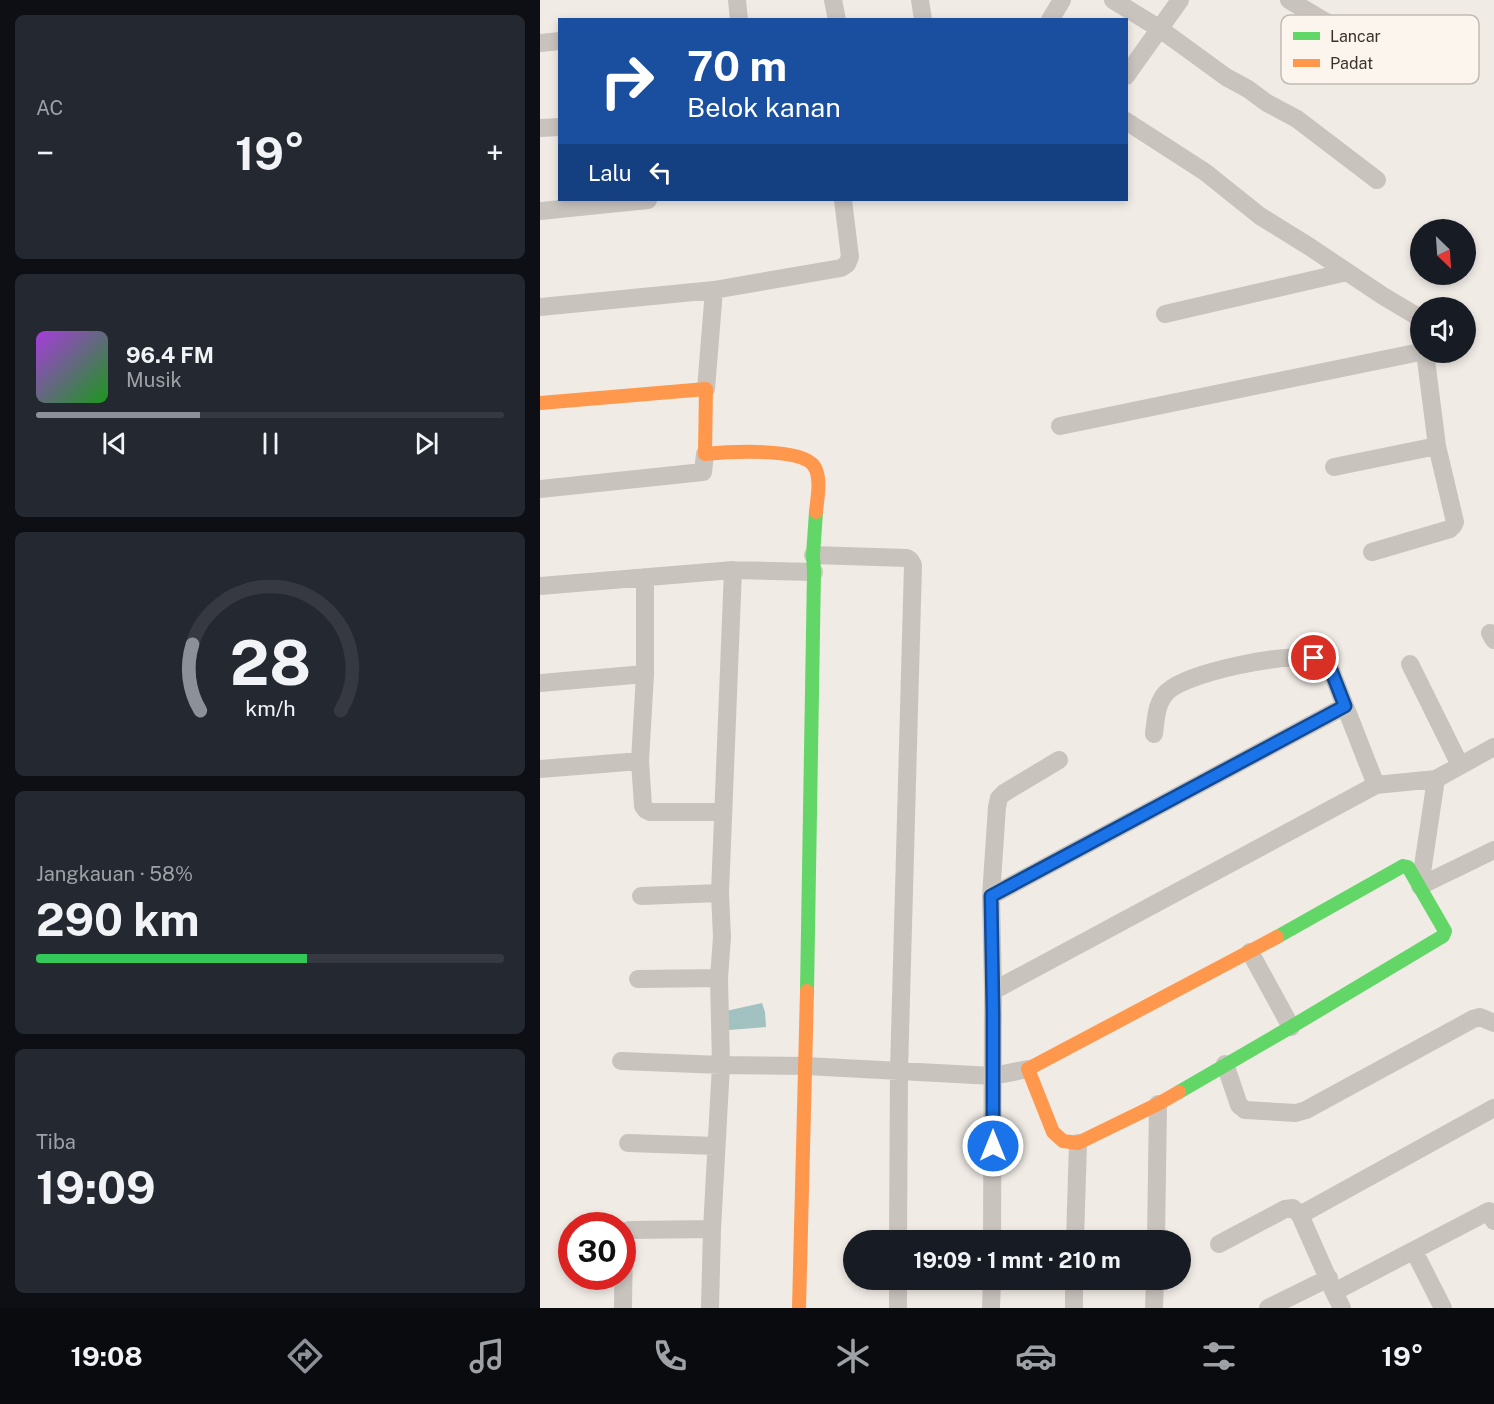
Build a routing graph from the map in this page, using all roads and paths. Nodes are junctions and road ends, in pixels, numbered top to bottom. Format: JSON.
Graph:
{"nodes":[{"id":1,"x":737,"y":0,"type":"edge"},
{"id":2,"x":833,"y":0,"type":"edge"},
{"id":3,"x":920,"y":0,"type":"edge"},
{"id":4,"x":1062,"y":0,"type":"edge"},
{"id":5,"x":1113,"y":0,"type":"edge"},
{"id":6,"x":1180,"y":0,"type":"edge"},
{"id":7,"x":1289,"y":0,"type":"edge"},
{"id":8,"x":1314,"y":15,"type":"edge"},
{"id":9,"x":739,"y":18,"type":"edge"},
{"id":10,"x":837,"y":18,"type":"edge"},
{"id":11,"x":922,"y":18,"type":"edge"},
{"id":12,"x":1051,"y":18,"type":"edge"},
{"id":13,"x":1160,"y":29,"type":"junction"},
{"id":14,"x":558,"y":41,"type":"edge"},
{"id":15,"x":540,"y":43,"type":"edge"},
{"id":16,"x":1128,"y":73,"type":"edge"},
{"id":17,"x":1128,"y":122,"type":"edge"},
{"id":18,"x":558,"y":127,"type":"edge"},
{"id":19,"x":540,"y":128,"type":"edge"},
{"id":20,"x":1377,"y":180,"type":"dead end"},
{"id":21,"x":638,"y":201,"type":"edge"},
{"id":22,"x":843,"y":201,"type":"edge"},
{"id":23,"x":540,"y":211,"type":"edge"},
{"id":24,"x":1347,"y":272,"type":"junction"},
{"id":25,"x":714,"y":290,"type":"junction"},
{"id":26,"x":540,"y":307,"type":"edge"},
{"id":27,"x":1410,"y":312,"type":"edge"},
{"id":28,"x":1165,"y":314,"type":"dead end"},
{"id":29,"x":1410,"y":354,"type":"edge"},
{"id":30,"x":1426,"y":363,"type":"edge"},
{"id":31,"x":706,"y":388,"type":"junction"},
{"id":32,"x":540,"y":404,"type":"edge"},
{"id":33,"x":1060,"y":426,"type":"dead end"},
{"id":34,"x":1437,"y":446,"type":"junction"},
{"id":35,"x":704,"y":463,"type":"junction"},
{"id":36,"x":1334,"y":467,"type":"dead end"},
{"id":37,"x":540,"y":489,"type":"edge"},
{"id":38,"x":1372,"y":552,"type":"dead end"},
{"id":39,"x":814,"y":563,"type":"junction"},
{"id":40,"x":732,"y":570,"type":"junction"},
{"id":41,"x":645,"y":577,"type":"junction"},
{"id":42,"x":540,"y":586,"type":"edge"},
{"id":43,"x":1410,"y":664,"type":"dead end"},
{"id":44,"x":645,"y":674,"type":"junction"},
{"id":45,"x":540,"y":683,"type":"edge"},
{"id":46,"x":1345,"y":706,"type":"junction"},
{"id":47,"x":1154,"y":734,"type":"dead end"},
{"id":48,"x":1494,"y":747,"type":"edge"},
{"id":49,"x":1059,"y":760,"type":"dead end"},
{"id":50,"x":640,"y":761,"type":"junction"},
{"id":51,"x":1460,"y":765,"type":"junction"},
{"id":52,"x":540,"y":769,"type":"edge"},
{"id":53,"x":1436,"y":779,"type":"junction"},
{"id":54,"x":1376,"y":785,"type":"junction"},
{"id":55,"x":722,"y":812,"type":"junction"},
{"id":56,"x":1494,"y":850,"type":"edge"},
{"id":57,"x":1420,"y":886,"type":"junction"},
{"id":58,"x":720,"y":893,"type":"junction"},
{"id":59,"x":641,"y":896,"type":"dead end"},
{"id":60,"x":991,"y":896,"type":"junction"},
{"id":61,"x":1250,"y":952,"type":"junction"},
{"id":62,"x":719,"y":978,"type":"junction"},
{"id":63,"x":638,"y":979,"type":"dead end"},
{"id":64,"x":993,"y":991,"type":"junction"},
{"id":65,"x":1494,"y":1023,"type":"edge"},
{"id":66,"x":1291,"y":1027,"type":"junction"},
{"id":67,"x":621,"y":1061,"type":"dead end"},
{"id":68,"x":1225,"y":1064,"type":"junction"},
{"id":69,"x":721,"y":1065,"type":"junction"},
{"id":70,"x":806,"y":1066,"type":"junction"},
{"id":71,"x":1028,"y":1069,"type":"junction"},
{"id":72,"x":899,"y":1071,"type":"junction"},
{"id":73,"x":993,"y":1076,"type":"junction"},
{"id":74,"x":1158,"y":1104,"type":"junction"},
{"id":75,"x":1494,"y":1108,"type":"edge"},
{"id":76,"x":628,"y":1143,"type":"dead end"},
{"id":77,"x":1078,"y":1143,"type":"junction"},
{"id":78,"x":716,"y":1146,"type":"junction"},
{"id":79,"x":1492,"y":1213,"type":"edge"},
{"id":80,"x":1300,"y":1215,"type":"junction"},
{"id":81,"x":712,"y":1229,"type":"junction"},
{"id":82,"x":898,"y":1230,"type":"edge"},
{"id":83,"x":992,"y":1230,"type":"edge"},
{"id":84,"x":1075,"y":1230,"type":"edge"},
{"id":85,"x":1156,"y":1230,"type":"edge"},
{"id":86,"x":1219,"y":1244,"type":"dead end"},
{"id":87,"x":1414,"y":1251,"type":"junction"},
{"id":88,"x":898,"y":1290,"type":"edge"},
{"id":89,"x":992,"y":1290,"type":"edge"},
{"id":90,"x":1074,"y":1290,"type":"edge"},
{"id":91,"x":1155,"y":1290,"type":"edge"},
{"id":92,"x":1335,"y":1292,"type":"edge"},
{"id":93,"x":623,"y":1308,"type":"edge"},
{"id":94,"x":710,"y":1308,"type":"edge"},
{"id":95,"x":799,"y":1308,"type":"edge"},
{"id":96,"x":898,"y":1308,"type":"edge"},
{"id":97,"x":991,"y":1308,"type":"edge"},
{"id":98,"x":1074,"y":1308,"type":"edge"},
{"id":99,"x":1154,"y":1308,"type":"edge"},
{"id":100,"x":1268,"y":1308,"type":"edge"},
{"id":101,"x":1443,"y":1308,"type":"edge"}],
"edges":[{"from":1,"to":9,"type":"street"},
{"from":2,"to":10,"type":"street"},
{"from":3,"to":11,"type":"street"},
{"from":4,"to":12,"type":"street"},
{"from":5,"to":13,"type":"street"},
{"from":6,"to":13,"type":"street"},
{"from":7,"to":8,"type":"street"},
{"from":13,"to":16,"type":"street"},
{"from":13,"to":20,"type":"street"},
{"from":14,"to":15,"type":"street"},
{"from":17,"to":24,"type":"street"},
{"from":18,"to":19,"type":"street"},
{"from":21,"to":23,"type":"street"},
{"from":22,"to":25,"type":"street"},
{"from":24,"to":27,"type":"street"},
{"from":24,"to":28,"type":"street"},
{"from":25,"to":26,"type":"street"},
{"from":25,"to":31,"type":"street"},
{"from":29,"to":33,"type":"street"},
{"from":30,"to":34,"type":"street"},
{"from":31,"to":32,"type":"street"},
{"from":31,"to":35,"type":"street"},
{"from":34,"to":36,"type":"street"},
{"from":34,"to":38,"type":"street"},
{"from":35,"to":37,"type":"street"},
{"from":35,"to":39,"type":"street"},
{"from":39,"to":40,"type":"street"},
{"from":39,"to":70,"type":"street"},
{"from":39,"to":72,"type":"street"},
{"from":40,"to":41,"type":"street"},
{"from":40,"to":55,"type":"street"},
{"from":41,"to":42,"type":"street"},
{"from":41,"to":44,"type":"street"},
{"from":43,"to":51,"type":"street"},
{"from":44,"to":45,"type":"street"},
{"from":44,"to":50,"type":"street"},
{"from":46,"to":47,"type":"street"},
{"from":46,"to":54,"type":"street"},
{"from":46,"to":60,"type":"street"},
{"from":48,"to":51,"type":"street"},
{"from":49,"to":60,"type":"street"},
{"from":50,"to":52,"type":"street"},
{"from":50,"to":55,"type":"street"},
{"from":51,"to":53,"type":"street"},
{"from":53,"to":54,"type":"street"},
{"from":53,"to":57,"type":"street"},
{"from":54,"to":64,"type":"street"},
{"from":55,"to":58,"type":"street"},
{"from":56,"to":57,"type":"street"},
{"from":57,"to":61,"type":"street"},
{"from":57,"to":66,"type":"street"},
{"from":58,"to":59,"type":"street"},
{"from":58,"to":62,"type":"street"},
{"from":60,"to":64,"type":"street"},
{"from":61,"to":66,"type":"street"},
{"from":61,"to":71,"type":"street"},
{"from":62,"to":63,"type":"street"},
{"from":62,"to":69,"type":"street"},
{"from":64,"to":73,"type":"street"},
{"from":65,"to":68,"type":"street"},
{"from":66,"to":68,"type":"street"},
{"from":67,"to":69,"type":"street"},
{"from":68,"to":74,"type":"street"},
{"from":69,"to":70,"type":"street"},
{"from":69,"to":78,"type":"street"},
{"from":70,"to":72,"type":"street"},
{"from":70,"to":95,"type":"street"},
{"from":71,"to":73,"type":"street"},
{"from":71,"to":77,"type":"street"},
{"from":72,"to":73,"type":"street"},
{"from":72,"to":82,"type":"street"},
{"from":73,"to":83,"type":"street"},
{"from":74,"to":77,"type":"street"},
{"from":74,"to":85,"type":"street"},
{"from":75,"to":80,"type":"street"},
{"from":76,"to":78,"type":"street"},
{"from":77,"to":84,"type":"street"},
{"from":78,"to":81,"type":"street"},
{"from":79,"to":87,"type":"street"},
{"from":80,"to":86,"type":"street"},
{"from":80,"to":92,"type":"street"},
{"from":81,"to":93,"type":"street"},
{"from":81,"to":94,"type":"street"},
{"from":87,"to":92,"type":"street"},
{"from":87,"to":101,"type":"street"},
{"from":88,"to":96,"type":"street"},
{"from":89,"to":97,"type":"street"},
{"from":90,"to":98,"type":"street"},
{"from":91,"to":99,"type":"street"},
{"from":92,"to":100,"type":"street"}]}
